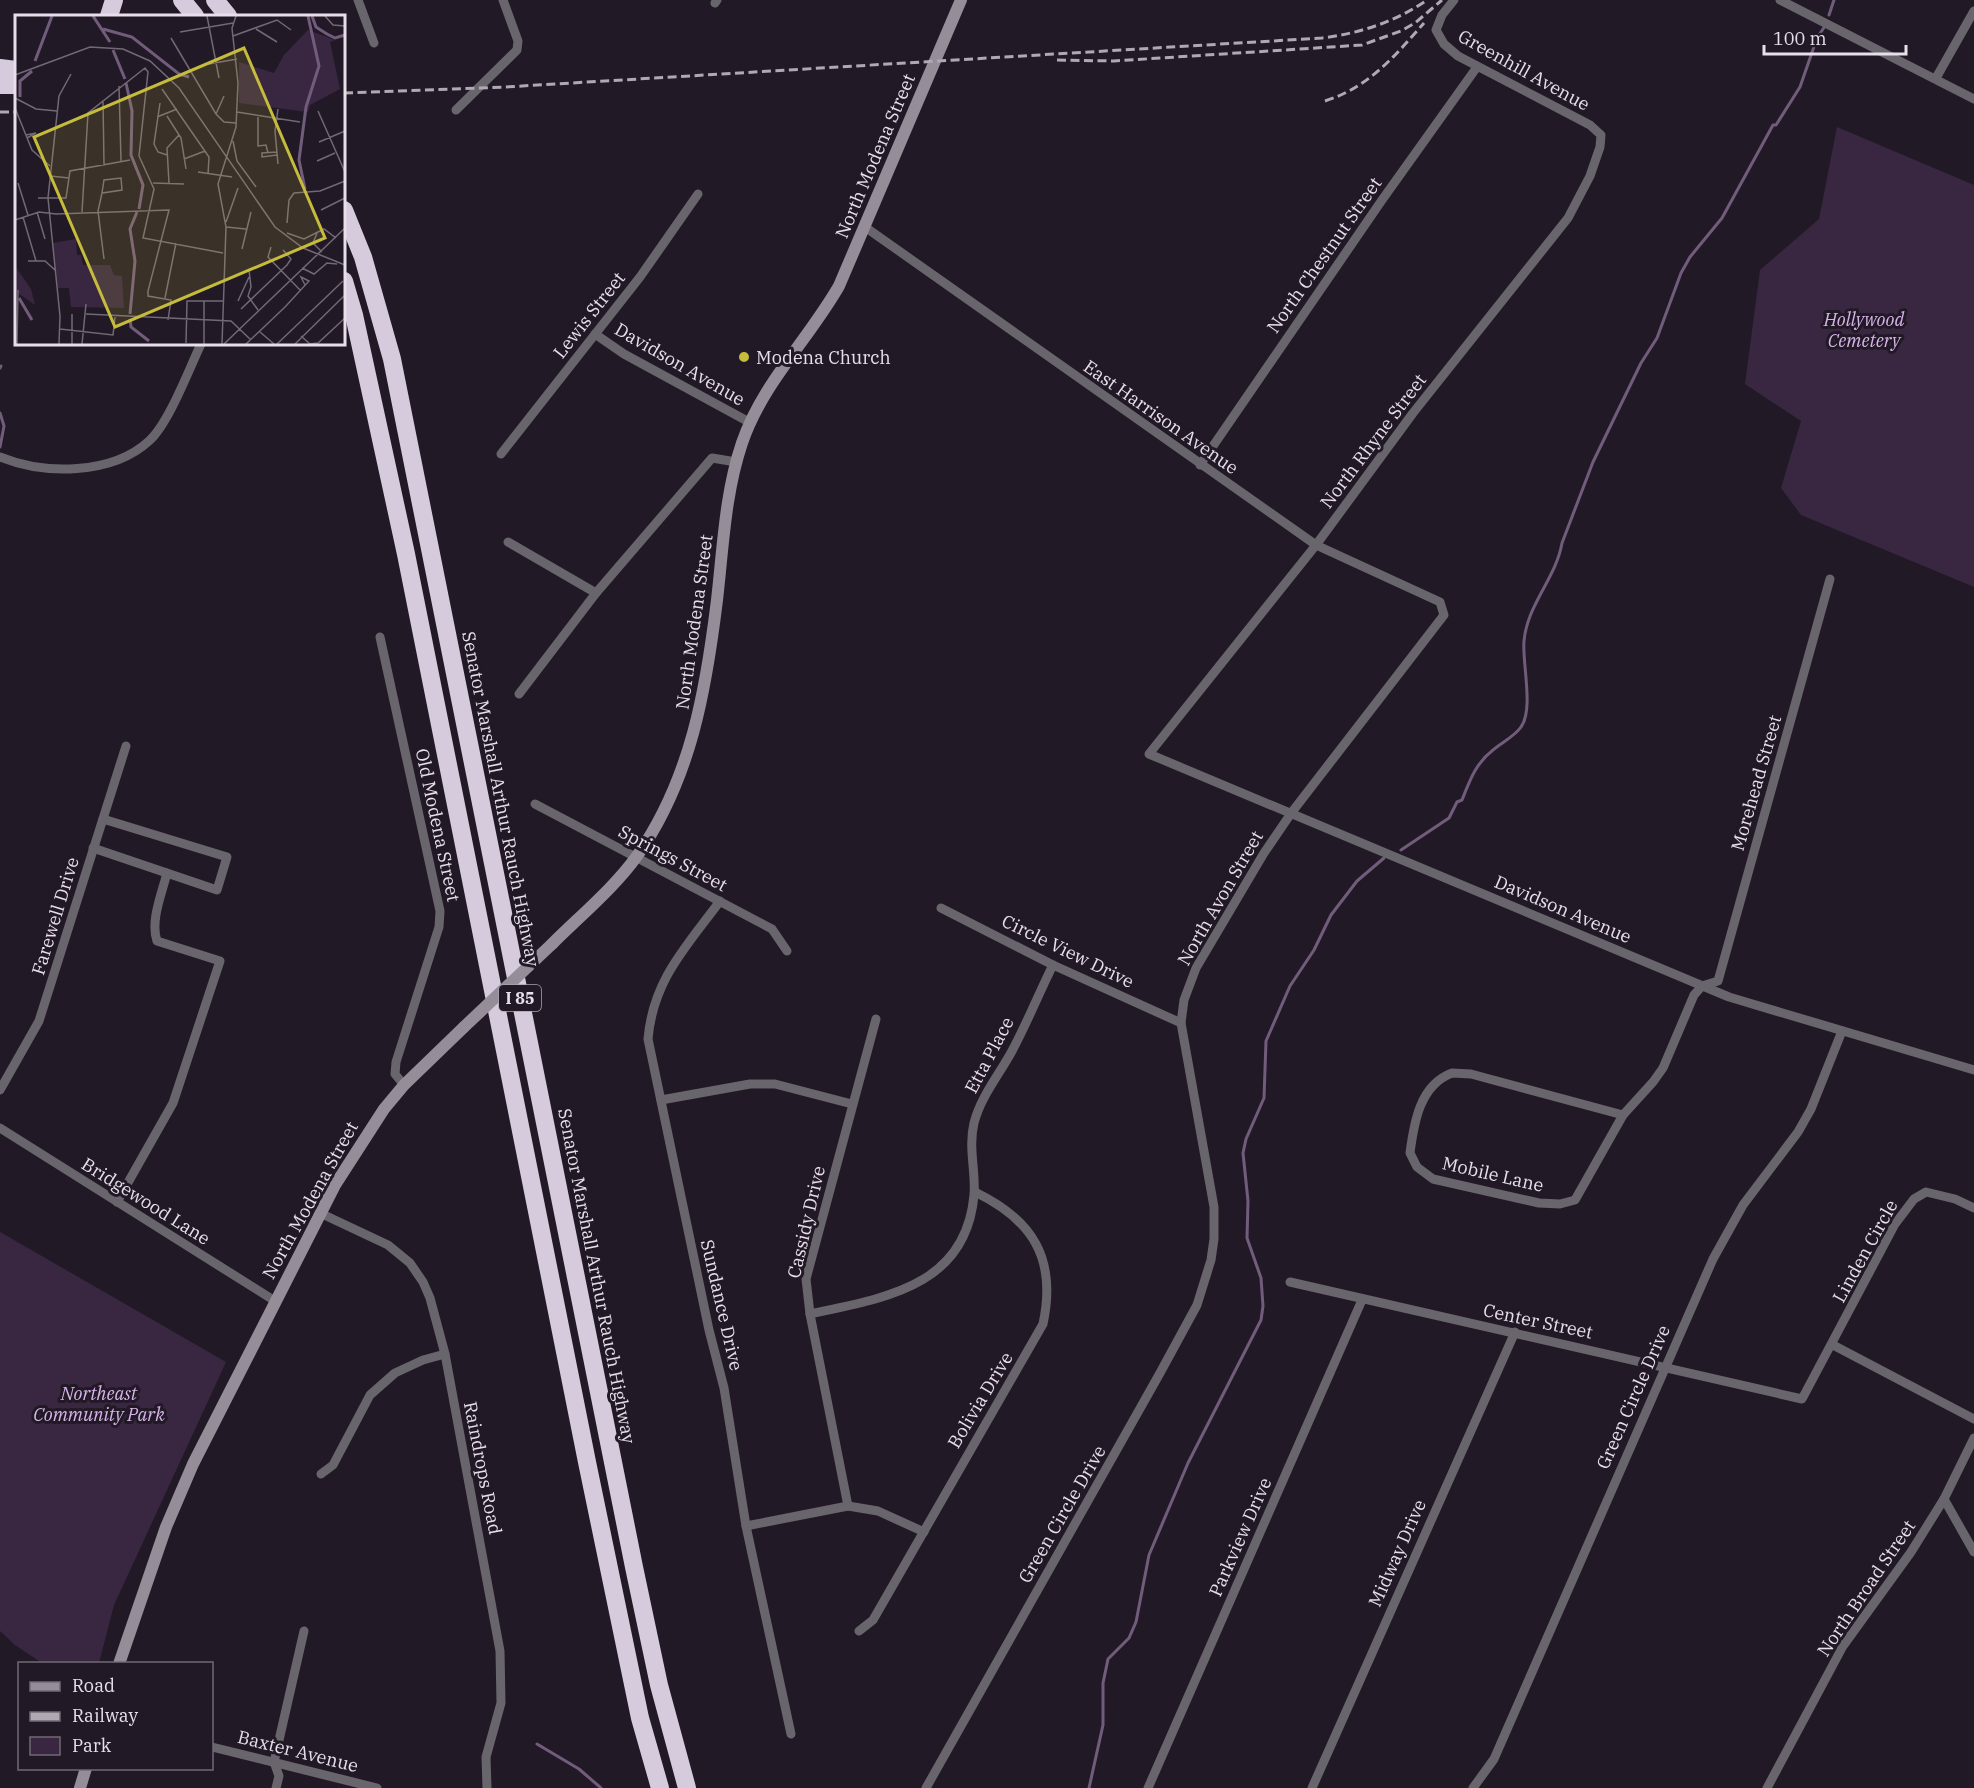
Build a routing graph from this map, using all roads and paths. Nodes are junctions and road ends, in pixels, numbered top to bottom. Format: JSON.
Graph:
{"nodes":[{"id":1,"x":114,"y":0,"type":"edge"},
{"id":2,"x":182,"y":0,"type":"edge"},
{"id":3,"x":215,"y":0,"type":"edge"},
{"id":4,"x":358,"y":0,"type":"edge"},
{"id":5,"x":503,"y":0,"type":"edge"},
{"id":6,"x":961,"y":0,"type":"edge"},
{"id":7,"x":1454,"y":0,"type":"edge"},
{"id":8,"x":1780,"y":0,"type":"edge"},
{"id":9,"x":1974,"y":11,"type":"edge"},
{"id":10,"x":109,"y":15,"type":"edge"},
{"id":11,"x":194,"y":15,"type":"edge"},
{"id":12,"x":227,"y":15,"type":"edge"},
{"id":13,"x":374,"y":43,"type":"dead end"},
{"id":14,"x":1478,"y":67,"type":"junction"},
{"id":15,"x":0,"y":68,"type":"edge"},
{"id":16,"x":15,"y":70,"type":"edge"},
{"id":17,"x":1936,"y":78,"type":"junction"},
{"id":18,"x":0,"y":85,"type":"edge"},
{"id":19,"x":15,"y":86,"type":"edge"},
{"id":20,"x":1974,"y":99,"type":"edge"},
{"id":21,"x":456,"y":110,"type":"dead end"},
{"id":22,"x":1601,"y":135,"type":"joint"},
{"id":23,"x":698,"y":194,"type":"dead end"},
{"id":24,"x":345,"y":213,"type":"edge"},
{"id":25,"x":865,"y":227,"type":"junction"},
{"id":26,"x":345,"y":284,"type":"edge"},
{"id":27,"x":595,"y":334,"type":"junction"},
{"id":28,"x":201,"y":345,"type":"edge"},
{"id":29,"x":749,"y":422,"type":"junction"},
{"id":30,"x":501,"y":454,"type":"dead end"},
{"id":31,"x":0,"y":457,"type":"edge"},
{"id":32,"x":736,"y":462,"type":"junction"},
{"id":33,"x":1200,"y":465,"type":"junction"},
{"id":34,"x":508,"y":542,"type":"dead end"},
{"id":35,"x":1316,"y":545,"type":"junction"},
{"id":36,"x":1830,"y":579,"type":"dead end"},
{"id":37,"x":596,"y":593,"type":"junction"},
{"id":38,"x":1444,"y":615,"type":"joint"},
{"id":39,"x":380,"y":637,"type":"dead end"},
{"id":40,"x":519,"y":694,"type":"dead end"},
{"id":41,"x":126,"y":746,"type":"dead end"},
{"id":42,"x":1149,"y":754,"type":"joint"},
{"id":43,"x":534,"y":804,"type":"dead end"},
{"id":44,"x":1292,"y":812,"type":"junction"},
{"id":45,"x":103,"y":819,"type":"junction"},
{"id":46,"x":93,"y":848,"type":"junction"},
{"id":47,"x":637,"y":857,"type":"junction"},
{"id":48,"x":167,"y":873,"type":"junction"},
{"id":49,"x":720,"y":901,"type":"junction"},
{"id":50,"x":941,"y":908,"type":"dead end"},
{"id":51,"x":786,"y":951,"type":"dead end"},
{"id":52,"x":1053,"y":965,"type":"junction"},
{"id":53,"x":1702,"y":986,"type":"junction"},
{"id":54,"x":876,"y":1019,"type":"dead end"},
{"id":55,"x":1181,"y":1023,"type":"junction"},
{"id":56,"x":1842,"y":1031,"type":"junction"},
{"id":57,"x":1974,"y":1070,"type":"edge"},
{"id":58,"x":404,"y":1085,"type":"junction"},
{"id":59,"x":0,"y":1090,"type":"edge"},
{"id":60,"x":661,"y":1100,"type":"junction"},
{"id":61,"x":852,"y":1104,"type":"junction"},
{"id":62,"x":1623,"y":1115,"type":"junction"},
{"id":63,"x":0,"y":1128,"type":"edge"},
{"id":64,"x":975,"y":1192,"type":"junction"},
{"id":65,"x":117,"y":1202,"type":"junction"},
{"id":66,"x":1974,"y":1208,"type":"edge"},
{"id":67,"x":320,"y":1213,"type":"junction"},
{"id":68,"x":1213,"y":1250,"type":"joint"},
{"id":69,"x":1290,"y":1282,"type":"dead end"},
{"id":70,"x":1362,"y":1300,"type":"junction"},
{"id":71,"x":275,"y":1301,"type":"junction"},
{"id":72,"x":810,"y":1314,"type":"junction"},
{"id":73,"x":1515,"y":1332,"type":"junction"},
{"id":74,"x":1833,"y":1345,"type":"junction"},
{"id":75,"x":445,"y":1354,"type":"junction"},
{"id":76,"x":1664,"y":1366,"type":"junction"},
{"id":77,"x":1779,"y":1394,"type":"joint"},
{"id":78,"x":1974,"y":1419,"type":"edge"},
{"id":79,"x":1974,"y":1438,"type":"edge"},
{"id":80,"x":321,"y":1474,"type":"dead end"},
{"id":81,"x":1944,"y":1499,"type":"junction"},
{"id":82,"x":848,"y":1506,"type":"junction"},
{"id":83,"x":746,"y":1526,"type":"junction"},
{"id":84,"x":924,"y":1532,"type":"junction"},
{"id":85,"x":1974,"y":1552,"type":"edge"},
{"id":86,"x":304,"y":1631,"type":"dead end"},
{"id":87,"x":859,"y":1631,"type":"dead end"},
{"id":88,"x":120,"y":1662,"type":"edge"},
{"id":89,"x":791,"y":1734,"type":"dead end"},
{"id":90,"x":213,"y":1747,"type":"edge"},
{"id":91,"x":274,"y":1762,"type":"junction"},
{"id":92,"x":85,"y":1770,"type":"edge"},
{"id":93,"x":80,"y":1788,"type":"edge"},
{"id":94,"x":276,"y":1788,"type":"edge"},
{"id":95,"x":377,"y":1788,"type":"edge"},
{"id":96,"x":487,"y":1788,"type":"edge"},
{"id":97,"x":660,"y":1788,"type":"edge"},
{"id":98,"x":687,"y":1788,"type":"edge"},
{"id":99,"x":926,"y":1788,"type":"edge"},
{"id":100,"x":1148,"y":1788,"type":"edge"},
{"id":101,"x":1312,"y":1788,"type":"edge"},
{"id":102,"x":1473,"y":1788,"type":"edge"},
{"id":103,"x":1767,"y":1788,"type":"edge"}],
"edges":[{"from":1,"to":10,"type":"highway"},
{"from":2,"to":11,"type":"highway"},
{"from":3,"to":12,"type":"highway"},
{"from":4,"to":13,"type":"street"},
{"from":5,"to":21,"type":"street"},
{"from":6,"to":25,"type":"street","name":"North Modena Street"},
{"from":7,"to":14,"type":"street","name":"Greenhill Avenue"},
{"from":8,"to":17,"type":"street"},
{"from":9,"to":17,"type":"street"},
{"from":14,"to":22,"type":"street","name":"Greenhill Avenue"},
{"from":14,"to":33,"type":"street","name":"North Chestnut Street"},
{"from":15,"to":16,"type":"highway"},
{"from":17,"to":20,"type":"street"},
{"from":18,"to":19,"type":"highway"},
{"from":22,"to":35,"type":"street","name":"North Rhyne Street"},
{"from":23,"to":27,"type":"street","name":"Lewis Street"},
{"from":24,"to":98,"type":"highway","name":"Senator Marshall Arthur Rauch Highway","number":"I 85"},
{"from":25,"to":29,"type":"street","name":"North Modena Street"},
{"from":25,"to":33,"type":"street","name":"East Harrison Avenue"},
{"from":26,"to":97,"type":"highway","number":"I 85"},
{"from":27,"to":29,"type":"street","name":"Davidson Avenue"},
{"from":27,"to":30,"type":"street","name":"Lewis Street"},
{"from":28,"to":31,"type":"street"},
{"from":29,"to":32,"type":"street","name":"North Modena Street"},
{"from":32,"to":37,"type":"street"},
{"from":32,"to":47,"type":"street","name":"North Modena Street"},
{"from":33,"to":35,"type":"street","name":"East Harrison Avenue"},
{"from":34,"to":37,"type":"street"},
{"from":35,"to":38,"type":"street","name":"East Harrison Avenue"},
{"from":35,"to":42,"type":"street","name":"North Rhyne Street"},
{"from":36,"to":53,"type":"street","name":"Morehead Street"},
{"from":37,"to":40,"type":"street"},
{"from":38,"to":44,"type":"street","name":"North Avon Street"},
{"from":39,"to":58,"type":"street","name":"Old Modena Street"},
{"from":41,"to":45,"type":"street","name":"Farewell Drive"},
{"from":42,"to":44,"type":"street","name":"Davidson Avenue"},
{"from":43,"to":47,"type":"street","name":"Springs Street"},
{"from":44,"to":53,"type":"street","name":"Davidson Avenue"},
{"from":44,"to":55,"type":"street","name":"North Avon Street"},
{"from":45,"to":46,"type":"street","name":"Farewell Drive"},
{"from":45,"to":48,"type":"street"},
{"from":46,"to":48,"type":"street"},
{"from":46,"to":59,"type":"street","name":"Farewell Drive"},
{"from":47,"to":49,"type":"street","name":"Springs Street"},
{"from":47,"to":58,"type":"street","name":"North Modena Street","bridge":true},
{"from":48,"to":65,"type":"street"},
{"from":49,"to":51,"type":"street","name":"Springs Street"},
{"from":49,"to":60,"type":"street","name":"Sundance Drive"},
{"from":50,"to":52,"type":"street","name":"Circle View Drive"},
{"from":52,"to":55,"type":"street","name":"Circle View Drive"},
{"from":52,"to":64,"type":"street","name":"Etta Place"},
{"from":53,"to":56,"type":"street","name":"Davidson Avenue"},
{"from":53,"to":62,"type":"street","name":"Mobile Lane"},
{"from":54,"to":61,"type":"street","name":"Cassidy Drive"},
{"from":55,"to":68,"type":"street","name":"North Avon Street"},
{"from":56,"to":57,"type":"street","name":"Davidson Avenue"},
{"from":56,"to":76,"type":"street","name":"Green Circle Drive"},
{"from":58,"to":67,"type":"street","name":"North Modena Street"},
{"from":60,"to":61,"type":"street"},
{"from":60,"to":83,"type":"street","name":"Sundance Drive"},
{"from":61,"to":72,"type":"street","name":"Cassidy Drive"},
{"from":62,"to":62,"type":"street","name":"Mobile Lane"},
{"from":63,"to":65,"type":"street","name":"Bridgewood Lane"},
{"from":64,"to":72,"type":"street","name":"Etta Place"},
{"from":64,"to":84,"type":"street","name":"Bolivia Drive"},
{"from":65,"to":71,"type":"street","name":"Bridgewood Lane"},
{"from":66,"to":74,"type":"street","name":"Linden Circle"},
{"from":67,"to":71,"type":"street","name":"North Modena Street"},
{"from":67,"to":75,"type":"street","name":"Raindrops Road"},
{"from":68,"to":99,"type":"street","name":"Green Circle Drive"},
{"from":69,"to":70,"type":"street","name":"Center Street"},
{"from":70,"to":73,"type":"street","name":"Center Street"},
{"from":70,"to":100,"type":"street","name":"Parkview Drive"},
{"from":71,"to":88,"type":"street","name":"North Modena Street"},
{"from":72,"to":82,"type":"street","name":"Cassidy Drive"},
{"from":73,"to":76,"type":"street","name":"Center Street"},
{"from":73,"to":101,"type":"street","name":"Midway Drive"},
{"from":74,"to":77,"type":"street","name":"Linden Circle"},
{"from":74,"to":78,"type":"street"},
{"from":75,"to":80,"type":"street"},
{"from":75,"to":96,"type":"street","name":"Raindrops Road"},
{"from":76,"to":77,"type":"street","name":"Center Street"},
{"from":76,"to":102,"type":"street","name":"Green Circle Drive"},
{"from":79,"to":81,"type":"street","name":"North Broad Street"},
{"from":81,"to":85,"type":"street"},
{"from":81,"to":103,"type":"street","name":"North Broad Street"},
{"from":82,"to":83,"type":"street"},
{"from":82,"to":84,"type":"street"},
{"from":83,"to":89,"type":"street","name":"Sundance Drive"},
{"from":84,"to":87,"type":"street","name":"Bolivia Drive"},
{"from":86,"to":91,"type":"street"},
{"from":90,"to":91,"type":"street","name":"Baxter Avenue"},
{"from":91,"to":94,"type":"street"},
{"from":91,"to":95,"type":"street","name":"Baxter Avenue"},
{"from":92,"to":93,"type":"street"}]}
